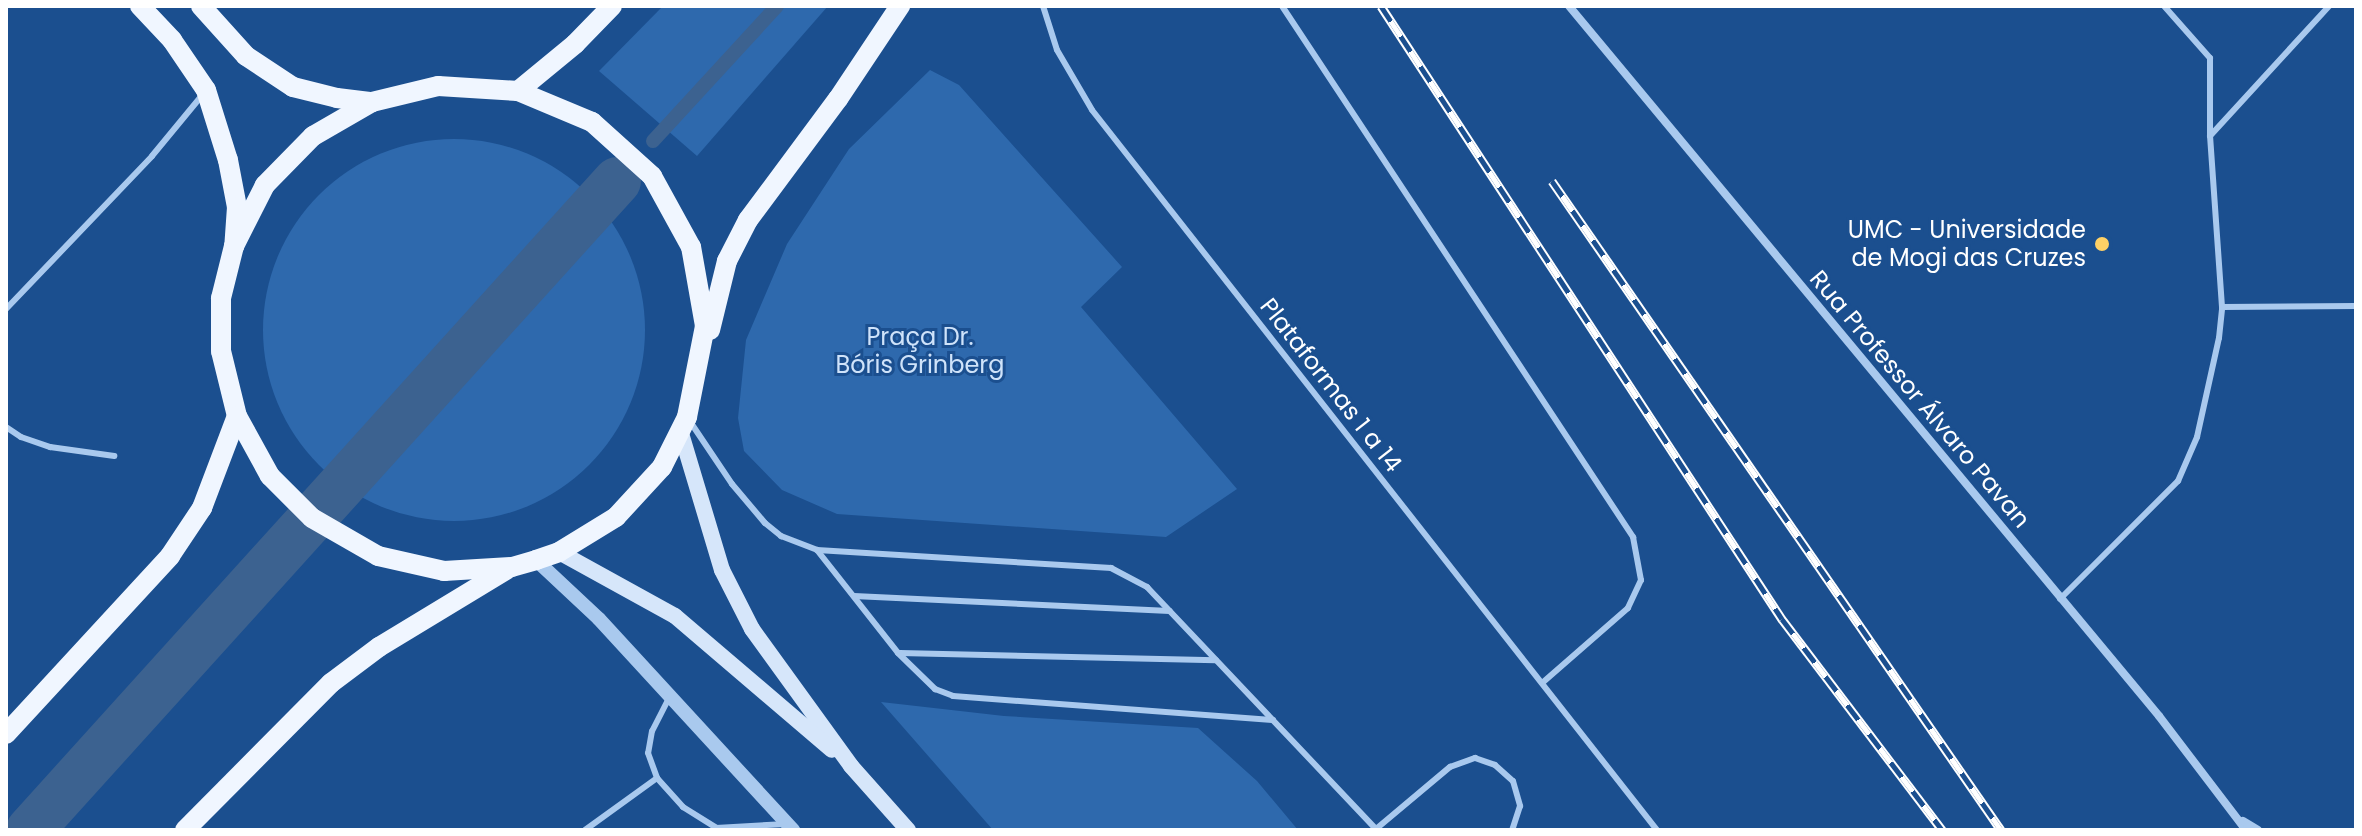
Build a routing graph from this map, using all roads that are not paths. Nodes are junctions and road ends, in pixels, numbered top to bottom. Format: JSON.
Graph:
{"nodes":[{"id":1,"x":140,"y":6,"type":"edge"},
{"id":2,"x":201,"y":6,"type":"edge"},
{"id":3,"x":612,"y":6,"type":"edge"},
{"id":4,"x":900,"y":6,"type":"edge"},
{"id":5,"x":1043,"y":6,"type":"edge"},
{"id":6,"x":1282,"y":6,"type":"edge"},
{"id":7,"x":1569,"y":6,"type":"edge"},
{"id":8,"x":2164,"y":6,"type":"edge"},
{"id":9,"x":2329,"y":6,"type":"edge"},
{"id":10,"x":206,"y":90,"type":"junction"},
{"id":11,"x":518,"y":91,"type":"junction"},
{"id":12,"x":372,"y":102,"type":"junction"},
{"id":13,"x":2210,"y":136,"type":"junction"},
{"id":14,"x":234,"y":246,"type":"junction"},
{"id":15,"x":2356,"y":306,"type":"edge"},
{"id":16,"x":2222,"y":307,"type":"junction"},
{"id":17,"x":6,"y":309,"type":"edge"},
{"id":18,"x":695,"y":388,"type":"junction"},
{"id":19,"x":237,"y":416,"type":"junction"},
{"id":20,"x":684,"y":424,"type":"junction"},
{"id":21,"x":6,"y":427,"type":"edge"},
{"id":22,"x":114,"y":456,"type":"dead end"},
{"id":23,"x":817,"y":550,"type":"junction"},
{"id":24,"x":559,"y":552,"type":"junction"},
{"id":25,"x":536,"y":560,"type":"junction"},
{"id":26,"x":512,"y":567,"type":"junction"},
{"id":27,"x":854,"y":596,"type":"junction"},
{"id":28,"x":2060,"y":599,"type":"junction"},
{"id":29,"x":1170,"y":611,"type":"junction"},
{"id":30,"x":898,"y":653,"type":"junction"},
{"id":31,"x":1216,"y":660,"type":"junction"},
{"id":32,"x":1542,"y":683,"type":"junction"},
{"id":33,"x":670,"y":696,"type":"junction"},
{"id":34,"x":1273,"y":720,"type":"junction"},
{"id":35,"x":6,"y":734,"type":"edge"},
{"id":36,"x":851,"y":766,"type":"junction"},
{"id":37,"x":657,"y":778,"type":"junction"},
{"id":38,"x":2239,"y":818,"type":"junction"},
{"id":39,"x":790,"y":827,"type":"edge"},
{"id":40,"x":185,"y":830,"type":"edge"},
{"id":41,"x":585,"y":830,"type":"edge"},
{"id":42,"x":908,"y":830,"type":"edge"},
{"id":43,"x":1376,"y":830,"type":"edge"},
{"id":44,"x":1512,"y":830,"type":"edge"},
{"id":45,"x":1657,"y":830,"type":"edge"},
{"id":46,"x":2246,"y":830,"type":"edge"},
{"id":47,"x":2258,"y":830,"type":"edge"}],
"edges":[{"from":1,"to":10,"type":"main road"},
{"from":2,"to":12,"type":"main road"},
{"from":3,"to":11,"type":"main road"},
{"from":4,"to":18,"type":"main road"},
{"from":5,"to":32,"type":"lane","name":"Plataformas 1 a 14"},
{"from":6,"to":32,"type":"lane"},
{"from":7,"to":28,"type":"street","name":"Rua Professor Álvaro Pavan"},
{"from":8,"to":13,"type":"lane"},
{"from":9,"to":13,"type":"lane"},
{"from":10,"to":14,"type":"main road"},
{"from":10,"to":17,"type":"lane"},
{"from":11,"to":12,"type":"main road"},
{"from":11,"to":18,"type":"main road"},
{"from":12,"to":14,"type":"main road"},
{"from":13,"to":16,"type":"lane"},
{"from":14,"to":19,"type":"main road"},
{"from":15,"to":16,"type":"lane"},
{"from":16,"to":28,"type":"lane"},
{"from":18,"to":20,"type":"main road"},
{"from":19,"to":26,"type":"main road"},
{"from":19,"to":35,"type":"main road"},
{"from":20,"to":23,"type":"lane"},
{"from":20,"to":24,"type":"main road"},
{"from":20,"to":36,"type":"main road"},
{"from":21,"to":22,"type":"lane"},
{"from":23,"to":27,"type":"lane"},
{"from":23,"to":29,"type":"lane"},
{"from":24,"to":25,"type":"main road"},
{"from":24,"to":36,"type":"main road"},
{"from":25,"to":26,"type":"main road"},
{"from":25,"to":33,"type":"street"},
{"from":26,"to":40,"type":"main road"},
{"from":27,"to":29,"type":"lane"},
{"from":27,"to":30,"type":"lane"},
{"from":28,"to":38,"type":"street","name":"Rua Professor Álvaro Pavan"},
{"from":29,"to":31,"type":"lane"},
{"from":30,"to":31,"type":"lane"},
{"from":30,"to":34,"type":"lane"},
{"from":31,"to":34,"type":"lane"},
{"from":32,"to":45,"type":"lane","name":"Plataformas 1 a 14"},
{"from":33,"to":37,"type":"lane"},
{"from":33,"to":39,"type":"street"},
{"from":34,"to":43,"type":"lane"},
{"from":36,"to":42,"type":"main road"},
{"from":37,"to":39,"type":"lane"},
{"from":37,"to":41,"type":"lane"},
{"from":38,"to":46,"type":"street","name":"Rua Professor Álvaro Pavan"},
{"from":38,"to":47,"type":"street","name":"Rua Professor Álvaro Pavan"},
{"from":43,"to":44,"type":"lane"}]}
